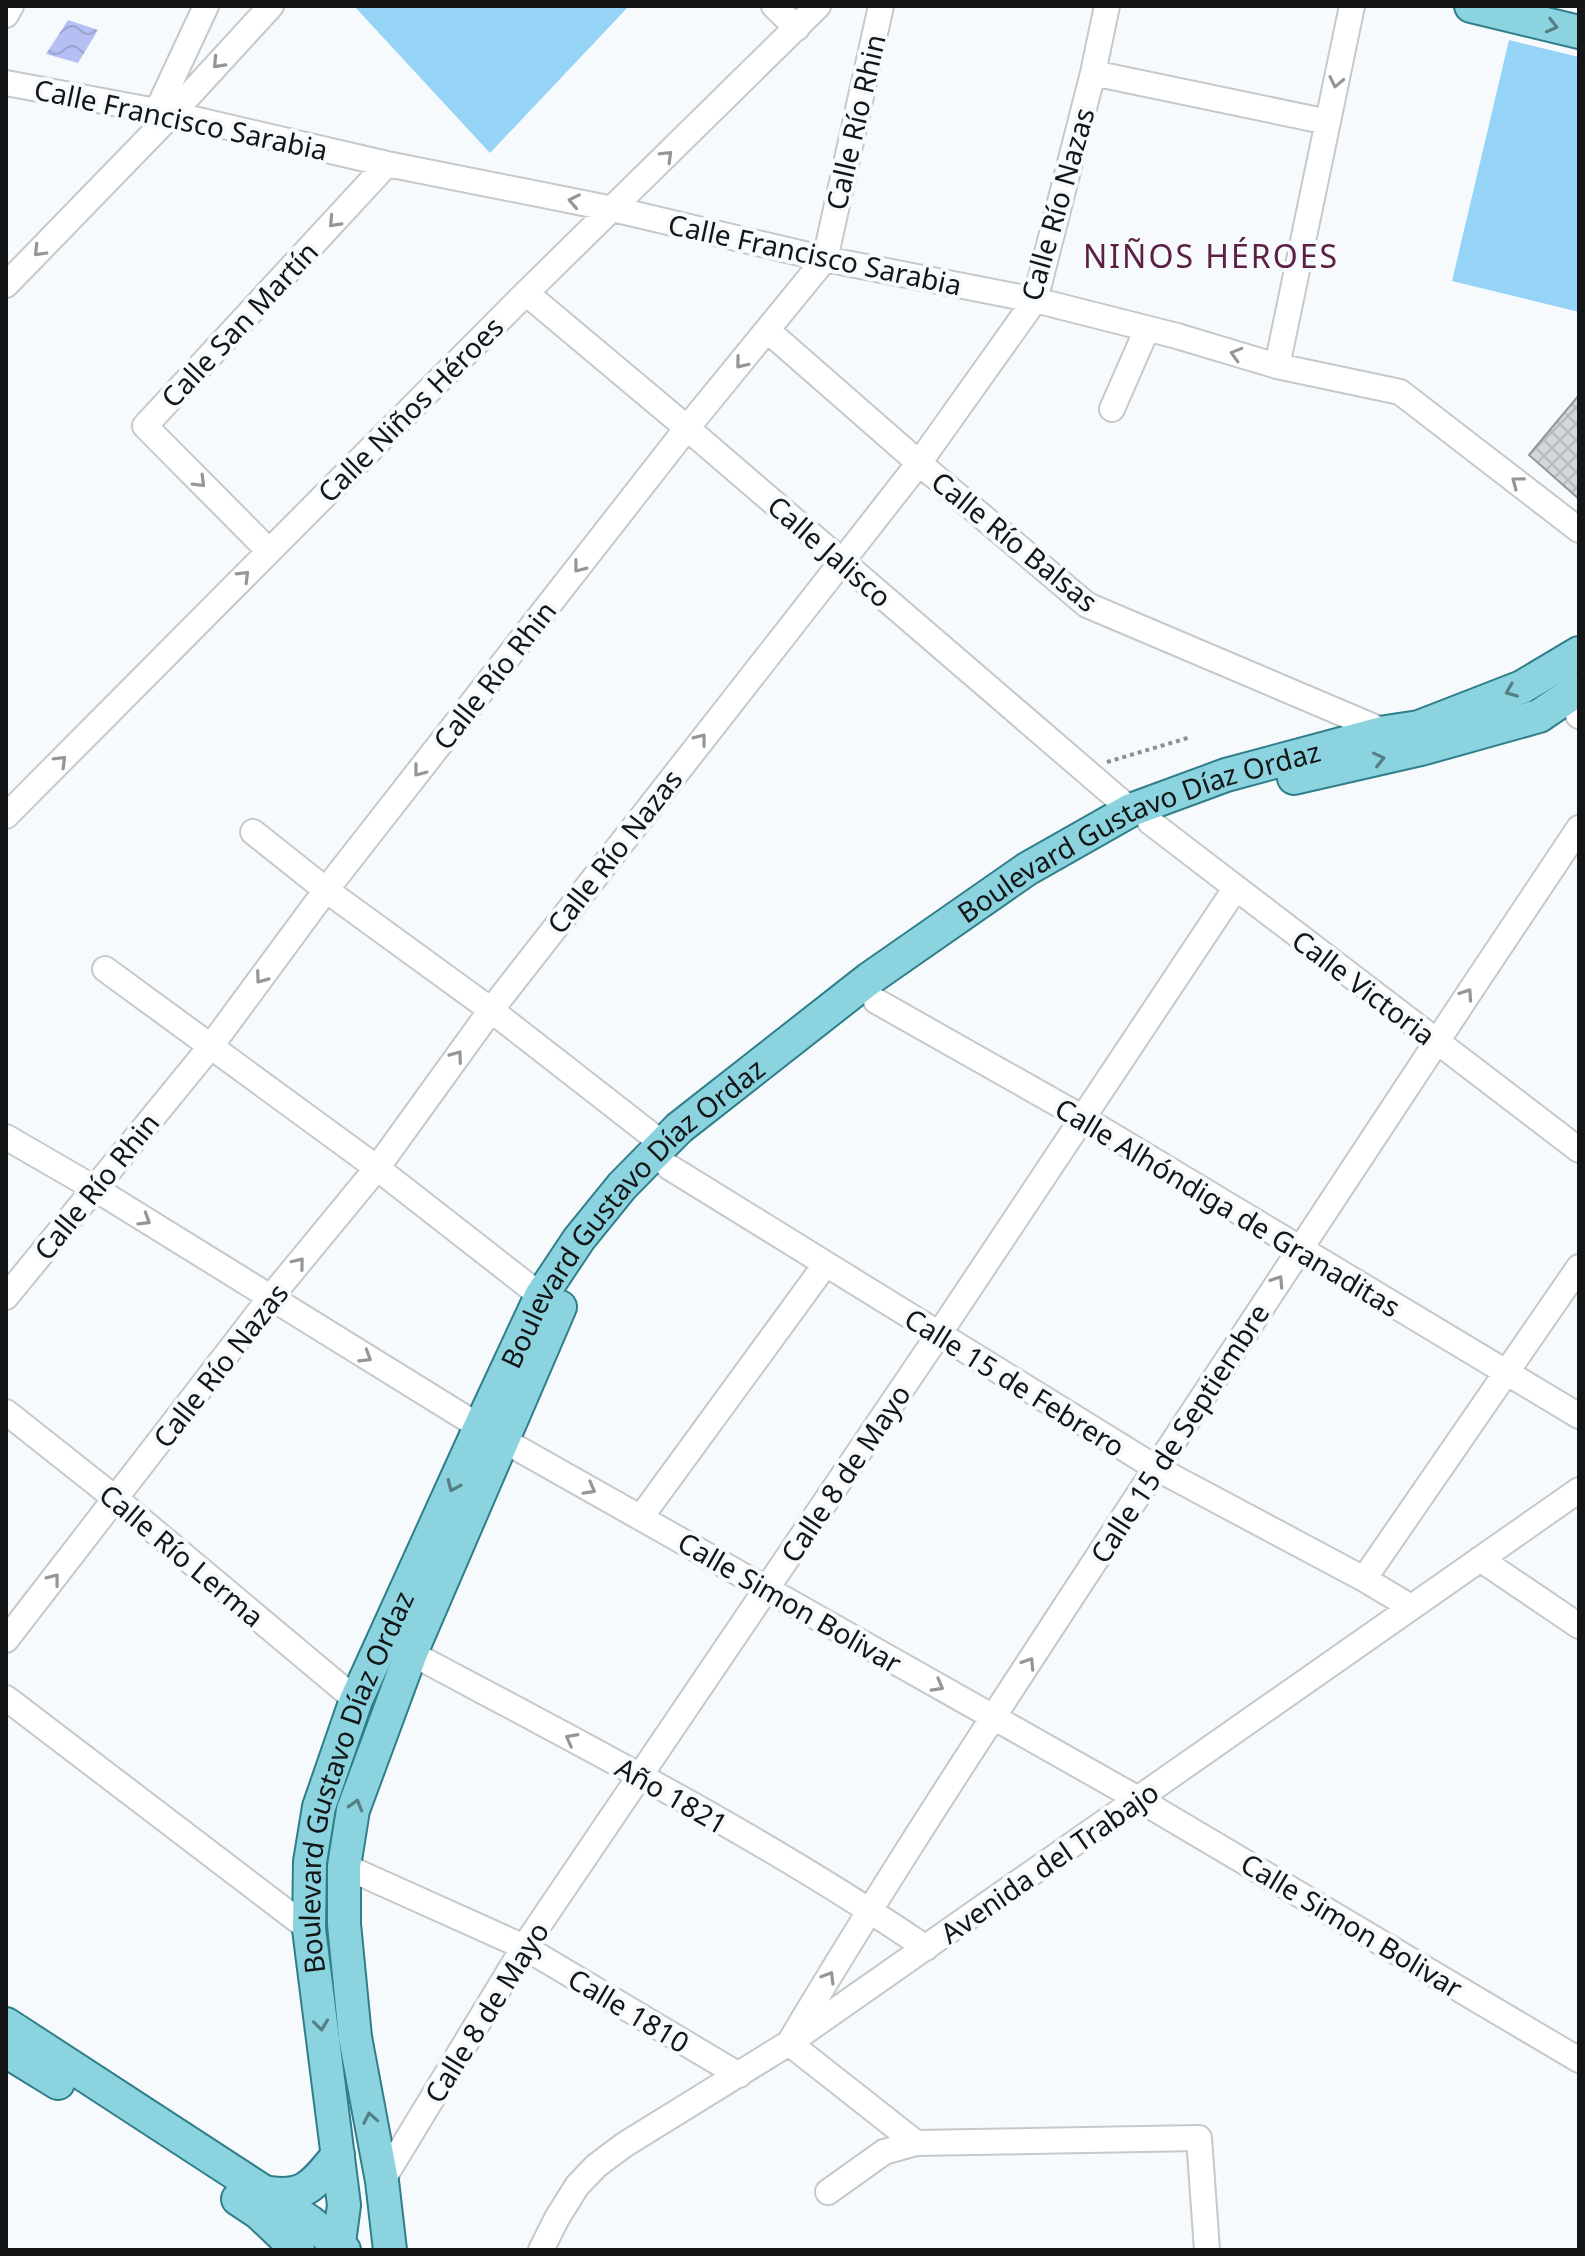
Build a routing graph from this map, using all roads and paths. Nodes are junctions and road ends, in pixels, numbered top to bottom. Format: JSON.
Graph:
{"nodes":[{"id":1,"x":11,"y":6,"type":"edge"},
{"id":2,"x":206,"y":6,"type":"edge"},
{"id":3,"x":271,"y":6,"type":"edge"},
{"id":4,"x":774,"y":6,"type":"edge"},
{"id":5,"x":818,"y":6,"type":"edge"},
{"id":6,"x":881,"y":6,"type":"edge"},
{"id":7,"x":1107,"y":6,"type":"edge"},
{"id":8,"x":1352,"y":6,"type":"edge"},
{"id":9,"x":1471,"y":6,"type":"edge"},
{"id":10,"x":6,"y":15,"type":"edge"},
{"id":11,"x":797,"y":28,"type":"junction"},
{"id":12,"x":1579,"y":32,"type":"edge"},
{"id":13,"x":1093,"y":73,"type":"junction"},
{"id":14,"x":6,"y":83,"type":"edge"},
{"id":15,"x":164,"y":112,"type":"junction"},
{"id":16,"x":1328,"y":122,"type":"junction"},
{"id":17,"x":387,"y":164,"type":"junction"},
{"id":18,"x":613,"y":209,"type":"junction"},
{"id":19,"x":825,"y":259,"type":"junction"},
{"id":20,"x":6,"y":285,"type":"edge"},
{"id":21,"x":526,"y":293,"type":"junction"},
{"id":22,"x":1035,"y":300,"type":"junction"},
{"id":23,"x":1147,"y":329,"type":"junction"},
{"id":24,"x":767,"y":330,"type":"junction"},
{"id":25,"x":1277,"y":366,"type":"junction"},
{"id":26,"x":1112,"y":409,"type":"dead end"},
{"id":27,"x":687,"y":428,"type":"junction"},
{"id":28,"x":919,"y":463,"type":"junction"},
{"id":29,"x":1579,"y":530,"type":"edge"},
{"id":30,"x":269,"y":551,"type":"junction"},
{"id":31,"x":841,"y":561,"type":"junction"},
{"id":32,"x":1579,"y":653,"type":"edge"},
{"id":33,"x":1579,"y":689,"type":"edge"},
{"id":34,"x":1579,"y":715,"type":"edge"},
{"id":35,"x":1539,"y":716,"type":"junction"},
{"id":36,"x":1386,"y":732,"type":"junction"},
{"id":37,"x":1191,"y":737,"type":"dead end"},
{"id":38,"x":1085,"y":768,"type":"junction"},
{"id":39,"x":6,"y":816,"type":"edge"},
{"id":40,"x":1141,"y":816,"type":"junction"},
{"id":41,"x":1579,"y":828,"type":"edge"},
{"id":42,"x":253,"y":832,"type":"dead end"},
{"id":43,"x":1235,"y":889,"type":"junction"},
{"id":44,"x":326,"y":890,"type":"junction"},
{"id":45,"x":105,"y":969,"type":"dead end"},
{"id":46,"x":876,"y":1001,"type":"junction"},
{"id":47,"x":491,"y":1010,"type":"junction"},
{"id":48,"x":1436,"y":1041,"type":"junction"},
{"id":49,"x":211,"y":1046,"type":"junction"},
{"id":50,"x":1083,"y":1118,"type":"junction"},
{"id":51,"x":6,"y":1137,"type":"edge"},
{"id":52,"x":1579,"y":1150,"type":"edge"},
{"id":53,"x":666,"y":1156,"type":"junction"},
{"id":54,"x":377,"y":1168,"type":"junction"},
{"id":55,"x":94,"y":1188,"type":"junction"},
{"id":56,"x":1298,"y":1250,"type":"junction"},
{"id":57,"x":825,"y":1265,"type":"junction"},
{"id":58,"x":1579,"y":1267,"type":"edge"},
{"id":59,"x":541,"y":1296,"type":"junction"},
{"id":60,"x":6,"y":1297,"type":"edge"},
{"id":61,"x":270,"y":1298,"type":"junction"},
{"id":62,"x":939,"y":1334,"type":"junction"},
{"id":63,"x":1507,"y":1374,"type":"junction"},
{"id":64,"x":6,"y":1412,"type":"edge"},
{"id":65,"x":1579,"y":1416,"type":"edge"},
{"id":66,"x":491,"y":1433,"type":"junction"},
{"id":67,"x":1156,"y":1468,"type":"junction"},
{"id":68,"x":1579,"y":1490,"type":"edge"},
{"id":69,"x":116,"y":1499,"type":"junction"},
{"id":70,"x":641,"y":1517,"type":"junction"},
{"id":71,"x":1480,"y":1559,"type":"junction"},
{"id":72,"x":1364,"y":1579,"type":"junction"},
{"id":73,"x":767,"y":1589,"type":"junction"},
{"id":74,"x":1411,"y":1607,"type":"junction"},
{"id":75,"x":1579,"y":1626,"type":"edge"},
{"id":76,"x":6,"y":1640,"type":"edge"},
{"id":77,"x":411,"y":1653,"type":"junction"},
{"id":78,"x":6,"y":1698,"type":"edge"},
{"id":79,"x":356,"y":1700,"type":"junction"},
{"id":80,"x":994,"y":1717,"type":"junction"},
{"id":81,"x":640,"y":1776,"type":"junction"},
{"id":82,"x":1140,"y":1800,"type":"junction"},
{"id":83,"x":344,"y":1866,"type":"junction"},
{"id":84,"x":869,"y":1909,"type":"junction"},
{"id":85,"x":309,"y":1929,"type":"junction"},
{"id":86,"x":524,"y":1947,"type":"junction"},
{"id":87,"x":926,"y":1948,"type":"junction"},
{"id":88,"x":6,"y":2024,"type":"edge"},
{"id":89,"x":789,"y":2043,"type":"junction"},
{"id":90,"x":6,"y":2051,"type":"edge"},
{"id":91,"x":1579,"y":2060,"type":"edge"},
{"id":92,"x":739,"y":2075,"type":"junction"},
{"id":93,"x":916,"y":2143,"type":"junction"},
{"id":94,"x":338,"y":2155,"type":"junction"},
{"id":95,"x":382,"y":2181,"type":"junction"},
{"id":96,"x":263,"y":2192,"type":"junction"},
{"id":97,"x":828,"y":2192,"type":"dead end"},
{"id":98,"x":340,"y":2249,"type":"edge"},
{"id":99,"x":298,"y":2250,"type":"edge"},
{"id":100,"x":390,"y":2250,"type":"edge"},
{"id":101,"x":541,"y":2250,"type":"edge"},
{"id":102,"x":1207,"y":2250,"type":"edge"}],
"edges":[{"from":1,"to":10,"type":"street"},
{"from":2,"to":15,"type":"street"},
{"from":3,"to":15,"type":"street","one_way":true},
{"from":4,"to":11,"type":"street"},
{"from":5,"to":11,"type":"street","name":"Calle Niños Héroes"},
{"from":6,"to":19,"type":"street","name":"Calle Río Rhin"},
{"from":7,"to":13,"type":"street","name":"Calle Río Nazas"},
{"from":8,"to":16,"type":"street","one_way":true},
{"from":9,"to":12,"type":"main road","one_way":true},
{"from":18,"to":11,"type":"street","name":"Calle Niños Héroes","one_way":true},
{"from":13,"to":16,"type":"street"},
{"from":13,"to":22,"type":"street","name":"Calle Río Nazas"},
{"from":14,"to":15,"type":"street","name":"Calle Francisco Sarabia"},
{"from":15,"to":17,"type":"street","name":"Calle Francisco Sarabia"},
{"from":15,"to":20,"type":"street","one_way":true},
{"from":16,"to":25,"type":"street"},
{"from":18,"to":17,"type":"street","name":"Calle Francisco Sarabia","one_way":true},
{"from":17,"to":30,"type":"street","name":"Calle San Martín","one_way":true},
{"from":18,"to":19,"type":"street","name":"Calle Francisco Sarabia"},
{"from":18,"to":21,"type":"street","name":"Calle Niños Héroes"},
{"from":19,"to":22,"type":"street","name":"Calle Francisco Sarabia"},
{"from":19,"to":24,"type":"street","name":"Calle Río Rhin"},
{"from":21,"to":27,"type":"street","name":"Calle Jalisco"},
{"from":21,"to":30,"type":"street","name":"Calle Niños Héroes"},
{"from":22,"to":23,"type":"street","name":"Calle Francisco Sarabia"},
{"from":22,"to":28,"type":"street","name":"Calle Río Nazas"},
{"from":25,"to":23,"type":"street","name":"Calle Francisco Sarabia","one_way":true},
{"from":23,"to":26,"type":"street"},
{"from":24,"to":27,"type":"street","name":"Calle Río Rhin","one_way":true},
{"from":24,"to":28,"type":"street","name":"Calle Río Balsas"},
{"from":29,"to":25,"type":"street","name":"Calle Francisco Sarabia","one_way":true},
{"from":27,"to":31,"type":"street","name":"Calle Jalisco"},
{"from":27,"to":44,"type":"street","name":"Calle Río Rhin","one_way":true},
{"from":28,"to":31,"type":"street","name":"Calle Río Nazas"},
{"from":28,"to":36,"type":"street","name":"Calle Río Balsas"},
{"from":39,"to":30,"type":"street","name":"Calle Niños Héroes","one_way":true},
{"from":31,"to":38,"type":"street","name":"Calle Jalisco"},
{"from":47,"to":31,"type":"street","name":"Calle Río Nazas","one_way":true},
{"from":32,"to":36,"type":"main road","name":"Boulevard Gustavo Díaz Ordaz","one_way":true},
{"from":33,"to":35,"type":"main road","name":"Boulevard Gustavo Díaz Ordaz"},
{"from":34,"to":35,"type":"main road"},
{"from":40,"to":35,"type":"main road","name":"Boulevard Gustavo Díaz Ordaz","one_way":true},
{"from":36,"to":40,"type":"main road","name":"Boulevard Gustavo Díaz Ordaz"},
{"from":37,"to":38,"type":"path"},
{"from":38,"to":40,"type":"street","name":"Calle Jalisco"},
{"from":40,"to":43,"type":"street","name":"Calle Victoria"},
{"from":40,"to":46,"type":"main road","name":"Boulevard Gustavo Díaz Ordaz"},
{"from":40,"to":53,"type":"main road","name":"Boulevard Gustavo Díaz Ordaz"},
{"from":48,"to":41,"type":"street","name":"Calle 15 de Septiembre","one_way":true},
{"from":42,"to":44,"type":"street","name":"Calle 15 de Febrero"},
{"from":43,"to":48,"type":"street","name":"Calle Victoria"},
{"from":43,"to":50,"type":"street","name":"Calle 8 de Mayo"},
{"from":44,"to":47,"type":"street","name":"Calle 15 de Febrero"},
{"from":44,"to":49,"type":"street","name":"Calle Río Rhin","one_way":true},
{"from":45,"to":49,"type":"street"},
{"from":46,"to":50,"type":"street","name":"Calle Alhóndiga de Granaditas"},
{"from":46,"to":53,"type":"main road","name":"Boulevard Gustavo Díaz Ordaz"},
{"from":47,"to":53,"type":"street","name":"Calle 15 de Febrero"},
{"from":54,"to":47,"type":"street","name":"Calle Río Nazas","one_way":true},
{"from":48,"to":52,"type":"street","name":"Calle Victoria"},
{"from":48,"to":56,"type":"street","name":"Calle 15 de Septiembre"},
{"from":49,"to":54,"type":"street"},
{"from":49,"to":55,"type":"street","name":"Calle Río Rhin"},
{"from":50,"to":56,"type":"street","name":"Calle Alhóndiga de Granaditas"},
{"from":50,"to":62,"type":"street","name":"Calle 8 de Mayo"},
{"from":51,"to":55,"type":"street","name":"Calle Simon Bolivar"},
{"from":53,"to":57,"type":"street","name":"Calle 15 de Febrero"},
{"from":53,"to":59,"type":"main road","name":"Boulevard Gustavo Díaz Ordaz"},
{"from":53,"to":66,"type":"main road","name":"Boulevard Gustavo Díaz Ordaz"},
{"from":54,"to":59,"type":"street"},
{"from":61,"to":54,"type":"street","name":"Calle Río Nazas","one_way":true},
{"from":55,"to":60,"type":"street","name":"Calle Río Rhin"},
{"from":55,"to":61,"type":"street","name":"Calle Simon Bolivar","one_way":true},
{"from":56,"to":63,"type":"street","name":"Calle Alhóndiga de Granaditas"},
{"from":67,"to":56,"type":"street","name":"Calle 15 de Septiembre","one_way":true},
{"from":57,"to":62,"type":"street","name":"Calle 15 de Febrero"},
{"from":57,"to":70,"type":"street"},
{"from":58,"to":63,"type":"street"},
{"from":59,"to":66,"type":"main road","name":"Boulevard Gustavo Díaz Ordaz"},
{"from":61,"to":66,"type":"street","name":"Calle Simon Bolivar","one_way":true},
{"from":61,"to":69,"type":"street","name":"Calle Río Nazas"},
{"from":62,"to":67,"type":"street","name":"Calle 15 de Febrero"},
{"from":62,"to":73,"type":"street","name":"Calle 8 de Mayo"},
{"from":63,"to":65,"type":"street","name":"Calle Alhóndiga de Granaditas"},
{"from":63,"to":72,"type":"street"},
{"from":64,"to":69,"type":"street","name":"Calle Río Lerma"},
{"from":66,"to":70,"type":"street","name":"Calle Simon Bolivar","one_way":true},
{"from":66,"to":77,"type":"main road","name":"Boulevard Gustavo Díaz Ordaz"},
{"from":66,"to":79,"type":"main road","name":"Boulevard Gustavo Díaz Ordaz","one_way":true},
{"from":67,"to":72,"type":"street","name":"Calle 15 de Febrero"},
{"from":80,"to":67,"type":"street","name":"Calle 15 de Septiembre","one_way":true},
{"from":68,"to":71,"type":"street","name":"Avenida del Trabajo"},
{"from":76,"to":69,"type":"street","name":"Calle Río Nazas","one_way":true},
{"from":69,"to":79,"type":"street","name":"Calle Río Lerma"},
{"from":70,"to":73,"type":"street","name":"Calle Simon Bolivar"},
{"from":71,"to":74,"type":"street","name":"Avenida del Trabajo"},
{"from":71,"to":75,"type":"street"},
{"from":72,"to":74,"type":"street","name":"Calle 15 de Febrero"},
{"from":73,"to":80,"type":"street","name":"Calle Simon Bolivar","one_way":true},
{"from":73,"to":81,"type":"street","name":"Calle 8 de Mayo"},
{"from":74,"to":82,"type":"street","name":"Avenida del Trabajo"},
{"from":81,"to":77,"type":"street","name":"Año 1821","one_way":true},
{"from":83,"to":77,"type":"main road","name":"Boulevard Gustavo Díaz Ordaz","one_way":true},
{"from":78,"to":85,"type":"street"},
{"from":79,"to":85,"type":"main road","name":"Boulevard Gustavo Díaz Ordaz"},
{"from":80,"to":82,"type":"street","name":"Calle Simon Bolivar"},
{"from":80,"to":84,"type":"street","name":"Calle 15 de Septiembre"},
{"from":81,"to":84,"type":"street","name":"Año 1821"},
{"from":81,"to":86,"type":"street","name":"Calle 8 de Mayo"},
{"from":82,"to":87,"type":"street","name":"Avenida del Trabajo"},
{"from":82,"to":91,"type":"street","name":"Calle Simon Bolivar"},
{"from":83,"to":86,"type":"street","name":"Calle 1810"},
{"from":95,"to":83,"type":"main road","name":"Boulevard Gustavo Díaz Ordaz","one_way":true},
{"from":84,"to":87,"type":"street","name":"Año 1821"},
{"from":89,"to":84,"type":"street","name":"Calle 15 de Septiembre","one_way":true},
{"from":85,"to":94,"type":"main road","name":"Boulevard Gustavo Díaz Ordaz","one_way":true},
{"from":86,"to":92,"type":"street","name":"Calle 1810"},
{"from":86,"to":95,"type":"street","name":"Calle 8 de Mayo"},
{"from":87,"to":89,"type":"street","name":"Avenida del Trabajo"},
{"from":88,"to":96,"type":"main road"},
{"from":89,"to":92,"type":"street","name":"Avenida del Trabajo"},
{"from":89,"to":93,"type":"street"},
{"from":90,"to":99,"type":"main road"},
{"from":92,"to":101,"type":"street","name":"Avenida del Trabajo"},
{"from":93,"to":97,"type":"street"},
{"from":93,"to":102,"type":"street"},
{"from":94,"to":96,"type":"main road"},
{"from":94,"to":98,"type":"main road","name":"Boulevard Gustavo Díaz Ordaz"},
{"from":95,"to":100,"type":"main road","name":"Boulevard Gustavo Díaz Ordaz"},
{"from":96,"to":98,"type":"main road"}]}
